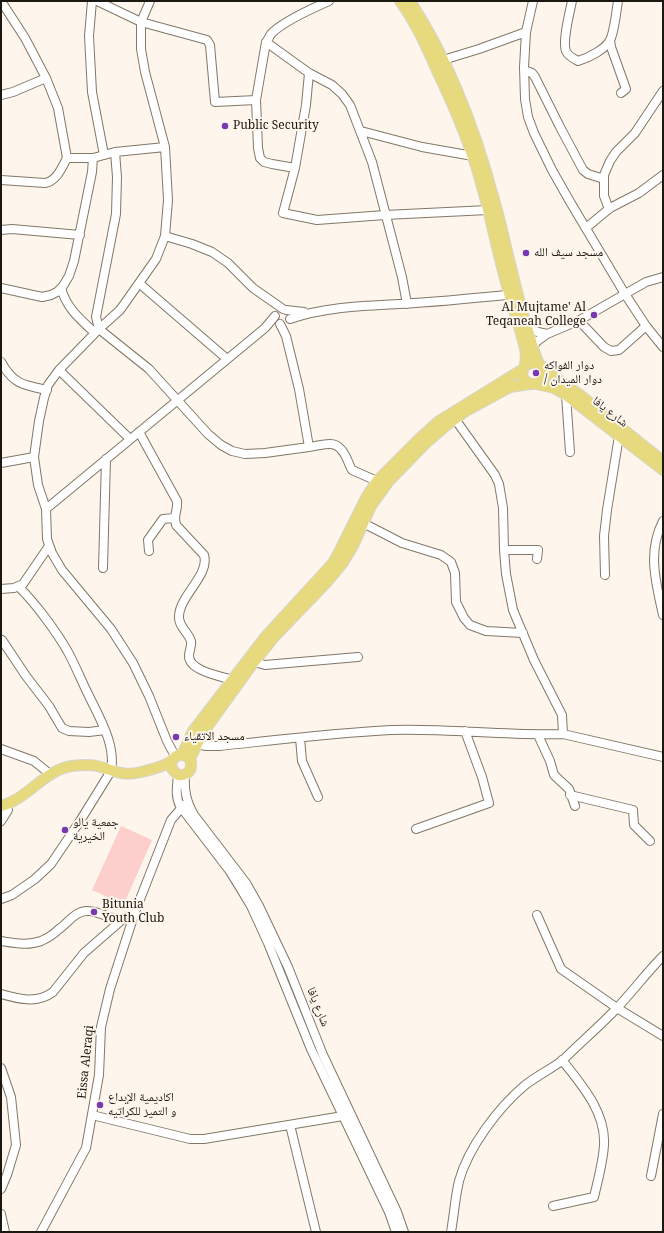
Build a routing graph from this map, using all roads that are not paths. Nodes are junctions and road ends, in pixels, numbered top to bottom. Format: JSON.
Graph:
{"nodes":[{"id":1,"x":1,"y":1,"type":"edge"},
{"id":2,"x":92,"y":1,"type":"edge"},
{"id":3,"x":97,"y":1,"type":"edge"},
{"id":4,"x":150,"y":1,"type":"edge"},
{"id":5,"x":329,"y":1,"type":"edge"},
{"id":6,"x":400,"y":1,"type":"edge"},
{"id":7,"x":410,"y":1,"type":"edge"},
{"id":8,"x":533,"y":1,"type":"edge"},
{"id":9,"x":572,"y":1,"type":"edge"},
{"id":10,"x":618,"y":1,"type":"edge"},
{"id":11,"x":141,"y":22,"type":"junction"},
{"id":12,"x":526,"y":32,"type":"junction"},
{"id":13,"x":610,"y":40,"type":"junction"},
{"id":14,"x":266,"y":42,"type":"junction"},
{"id":15,"x":443,"y":60,"type":"junction"},
{"id":16,"x":524,"y":70,"type":"junction"},
{"id":17,"x":309,"y":73,"type":"junction"},
{"id":18,"x":46,"y":78,"type":"junction"},
{"id":19,"x":663,"y":91,"type":"edge"},
{"id":20,"x":621,"y":93,"type":"dead end"},
{"id":21,"x":1,"y":95,"type":"edge"},
{"id":22,"x":256,"y":100,"type":"junction"},
{"id":23,"x":361,"y":131,"type":"junction"},
{"id":24,"x":165,"y":148,"type":"junction"},
{"id":25,"x":116,"y":152,"type":"junction"},
{"id":26,"x":104,"y":155,"type":"junction"},
{"id":27,"x":473,"y":156,"type":"junction"},
{"id":28,"x":67,"y":158,"type":"junction"},
{"id":29,"x":93,"y":158,"type":"junction"},
{"id":30,"x":295,"y":168,"type":"junction"},
{"id":31,"x":663,"y":174,"type":"edge"},
{"id":32,"x":604,"y":179,"type":"junction"},
{"id":33,"x":1,"y":180,"type":"edge"},
{"id":34,"x":608,"y":209,"type":"junction"},
{"id":35,"x":488,"y":210,"type":"junction"},
{"id":36,"x":385,"y":215,"type":"junction"},
{"id":37,"x":586,"y":228,"type":"junction"},
{"id":38,"x":1,"y":230,"type":"edge"},
{"id":39,"x":80,"y":235,"type":"junction"},
{"id":40,"x":165,"y":236,"type":"junction"},
{"id":41,"x":663,"y":277,"type":"edge"},
{"id":42,"x":140,"y":284,"type":"junction"},
{"id":43,"x":1,"y":288,"type":"edge"},
{"id":44,"x":61,"y":288,"type":"junction"},
{"id":45,"x":514,"y":294,"type":"junction"},
{"id":46,"x":625,"y":294,"type":"junction"},
{"id":47,"x":268,"y":298,"type":"junction"},
{"id":48,"x":407,"y":304,"type":"junction"},
{"id":49,"x":285,"y":310,"type":"junction"},
{"id":50,"x":313,"y":312,"type":"junction"},
{"id":51,"x":277,"y":319,"type":"junction"},
{"id":52,"x":290,"y":320,"type":"junction"},
{"id":53,"x":578,"y":321,"type":"junction"},
{"id":54,"x":646,"y":326,"type":"junction"},
{"id":55,"x":527,"y":327,"type":"junction"},
{"id":56,"x":97,"y":331,"type":"junction"},
{"id":57,"x":548,"y":334,"type":"junction"},
{"id":58,"x":286,"y":336,"type":"junction"},
{"id":59,"x":663,"y":347,"type":"edge"},
{"id":60,"x":533,"y":348,"type":"junction"},
{"id":61,"x":227,"y":359,"type":"junction"},
{"id":62,"x":1,"y":362,"type":"edge"},
{"id":63,"x":541,"y":366,"type":"junction"},
{"id":64,"x":524,"y":367,"type":"junction"},
{"id":65,"x":59,"y":370,"type":"junction"},
{"id":66,"x":533,"y":384,"type":"junction"},
{"id":67,"x":47,"y":390,"type":"junction"},
{"id":68,"x":566,"y":394,"type":"junction"},
{"id":69,"x":177,"y":401,"type":"junction"},
{"id":70,"x":455,"y":419,"type":"junction"},
{"id":71,"x":139,"y":432,"type":"junction"},
{"id":72,"x":619,"y":436,"type":"junction"},
{"id":73,"x":130,"y":439,"type":"junction"},
{"id":74,"x":309,"y":447,"type":"junction"},
{"id":75,"x":570,"y":452,"type":"dead end"},
{"id":76,"x":34,"y":458,"type":"junction"},
{"id":77,"x":106,"y":459,"type":"junction"},
{"id":78,"x":663,"y":461,"type":"edge"},
{"id":79,"x":1,"y":463,"type":"edge"},
{"id":80,"x":663,"y":470,"type":"edge"},
{"id":81,"x":377,"y":481,"type":"junction"},
{"id":82,"x":46,"y":509,"type":"junction"},
{"id":83,"x":174,"y":518,"type":"junction"},
{"id":84,"x":663,"y":521,"type":"edge"},
{"id":85,"x":363,"y":523,"type":"junction"},
{"id":86,"x":49,"y":546,"type":"junction"},
{"id":87,"x":504,"y":550,"type":"junction"},
{"id":88,"x":149,"y":551,"type":"dead end"},
{"id":89,"x":537,"y":559,"type":"dead end"},
{"id":90,"x":103,"y":568,"type":"dead end"},
{"id":91,"x":605,"y":575,"type":"dead end"},
{"id":92,"x":19,"y":587,"type":"junction"},
{"id":93,"x":1,"y":589,"type":"edge"},
{"id":94,"x":663,"y":615,"type":"edge"},
{"id":95,"x":523,"y":633,"type":"junction"},
{"id":96,"x":1,"y":640,"type":"edge"},
{"id":97,"x":358,"y":656,"type":"dead end"},
{"id":98,"x":254,"y":662,"type":"junction"},
{"id":99,"x":232,"y":680,"type":"junction"},
{"id":100,"x":105,"y":730,"type":"junction"},
{"id":101,"x":465,"y":731,"type":"junction"},
{"id":102,"x":563,"y":734,"type":"junction"},
{"id":103,"x":538,"y":735,"type":"junction"},
{"id":104,"x":300,"y":738,"type":"junction"},
{"id":105,"x":197,"y":744,"type":"junction"},
{"id":106,"x":1,"y":749,"type":"edge"},
{"id":107,"x":663,"y":757,"type":"edge"},
{"id":108,"x":179,"y":765,"type":"junction"},
{"id":109,"x":111,"y":771,"type":"junction"},
{"id":110,"x":51,"y":775,"type":"junction"},
{"id":111,"x":570,"y":795,"type":"junction"},
{"id":112,"x":318,"y":797,"type":"dead end"},
{"id":113,"x":188,"y":802,"type":"junction"},
{"id":114,"x":4,"y":805,"type":"edge"},
{"id":115,"x":575,"y":806,"type":"dead end"},
{"id":116,"x":181,"y":808,"type":"junction"},
{"id":117,"x":1,"y":821,"type":"edge"},
{"id":118,"x":416,"y":828,"type":"dead end"},
{"id":119,"x":650,"y":841,"type":"dead end"},
{"id":120,"x":1,"y":899,"type":"edge"},
{"id":121,"x":135,"y":912,"type":"junction"},
{"id":122,"x":537,"y":915,"type":"dead end"},
{"id":123,"x":120,"y":921,"type":"junction"},
{"id":124,"x":1,"y":941,"type":"edge"},
{"id":125,"x":663,"y":956,"type":"edge"},
{"id":126,"x":1,"y":994,"type":"edge"},
{"id":127,"x":617,"y":1008,"type":"junction"},
{"id":128,"x":663,"y":1036,"type":"edge"},
{"id":129,"x":562,"y":1060,"type":"junction"},
{"id":130,"x":1,"y":1068,"type":"edge"},
{"id":131,"x":663,"y":1114,"type":"edge"},
{"id":132,"x":92,"y":1115,"type":"junction"},
{"id":133,"x":343,"y":1116,"type":"junction"},
{"id":134,"x":290,"y":1125,"type":"junction"},
{"id":135,"x":651,"y":1176,"type":"dead end"},
{"id":136,"x":1,"y":1189,"type":"edge"},
{"id":137,"x":553,"y":1206,"type":"dead end"},
{"id":138,"x":1,"y":1216,"type":"edge"},
{"id":139,"x":5,"y":1232,"type":"edge"},
{"id":140,"x":41,"y":1232,"type":"edge"},
{"id":141,"x":316,"y":1232,"type":"edge"},
{"id":142,"x":396,"y":1232,"type":"edge"},
{"id":143,"x":404,"y":1232,"type":"edge"},
{"id":144,"x":451,"y":1232,"type":"edge"}],
"edges":[{"from":1,"to":18,"type":"street"},
{"from":2,"to":26,"type":"street"},
{"from":3,"to":11,"type":"street"},
{"from":4,"to":11,"type":"street"},
{"from":5,"to":14,"type":"street"},
{"from":6,"to":27,"type":"main road"},
{"from":7,"to":15,"type":"main road"},
{"from":8,"to":12,"type":"street"},
{"from":9,"to":13,"type":"street"},
{"from":10,"to":13,"type":"street"},
{"from":11,"to":22,"type":"street"},
{"from":11,"to":24,"type":"street"},
{"from":12,"to":15,"type":"street"},
{"from":12,"to":16,"type":"street"},
{"from":13,"to":20,"type":"street"},
{"from":14,"to":17,"type":"street"},
{"from":14,"to":22,"type":"street"},
{"from":15,"to":45,"type":"main road"},
{"from":16,"to":32,"type":"street"},
{"from":16,"to":37,"type":"street"},
{"from":17,"to":23,"type":"street"},
{"from":17,"to":30,"type":"street"},
{"from":18,"to":21,"type":"street"},
{"from":18,"to":28,"type":"street"},
{"from":19,"to":32,"type":"street"},
{"from":22,"to":30,"type":"street"},
{"from":23,"to":27,"type":"street"},
{"from":23,"to":36,"type":"street"},
{"from":24,"to":25,"type":"street"},
{"from":24,"to":40,"type":"street"},
{"from":25,"to":26,"type":"street"},
{"from":25,"to":56,"type":"street"},
{"from":26,"to":29,"type":"street"},
{"from":27,"to":35,"type":"main road"},
{"from":28,"to":29,"type":"street"},
{"from":28,"to":33,"type":"street"},
{"from":29,"to":39,"type":"street"},
{"from":30,"to":36,"type":"street"},
{"from":31,"to":34,"type":"street"},
{"from":32,"to":34,"type":"street"},
{"from":34,"to":37,"type":"street"},
{"from":35,"to":36,"type":"street"},
{"from":35,"to":45,"type":"main road"},
{"from":36,"to":48,"type":"street"},
{"from":37,"to":46,"type":"street"},
{"from":38,"to":39,"type":"street"},
{"from":39,"to":44,"type":"street"},
{"from":40,"to":42,"type":"street"},
{"from":40,"to":47,"type":"street"},
{"from":41,"to":46,"type":"street"},
{"from":42,"to":56,"type":"street"},
{"from":42,"to":61,"type":"street"},
{"from":43,"to":44,"type":"street"},
{"from":44,"to":56,"type":"street"},
{"from":45,"to":48,"type":"street"},
{"from":45,"to":55,"type":"main road"},
{"from":45,"to":64,"type":"main road"},
{"from":46,"to":53,"type":"street"},
{"from":46,"to":54,"type":"street"},
{"from":47,"to":49,"type":"street"},
{"from":47,"to":51,"type":"street"},
{"from":48,"to":50,"type":"street"},
{"from":49,"to":50,"type":"street"},
{"from":49,"to":51,"type":"street"},
{"from":49,"to":52,"type":"street"},
{"from":50,"to":52,"type":"street"},
{"from":51,"to":52,"type":"street"},
{"from":51,"to":58,"type":"street"},
{"from":51,"to":61,"type":"street"},
{"from":52,"to":58,"type":"street"},
{"from":53,"to":54,"type":"street"},
{"from":53,"to":57,"type":"street"},
{"from":54,"to":59,"type":"street"},
{"from":55,"to":57,"type":"street"},
{"from":55,"to":60,"type":"main road"},
{"from":56,"to":65,"type":"street"},
{"from":56,"to":69,"type":"street"},
{"from":57,"to":60,"type":"street"},
{"from":58,"to":74,"type":"street"},
{"from":60,"to":63,"type":"main road"},
{"from":61,"to":69,"type":"street"},
{"from":62,"to":67,"type":"street"},
{"from":63,"to":64,"type":"main road"},
{"from":63,"to":66,"type":"main road"},
{"from":63,"to":78,"type":"main road","name":"شارع يافا"},
{"from":64,"to":66,"type":"main road"},
{"from":64,"to":81,"type":"main road"},
{"from":65,"to":67,"type":"street"},
{"from":65,"to":73,"type":"street"},
{"from":66,"to":68,"type":"main road","name":"شارع يافا"},
{"from":66,"to":70,"type":"main road"},
{"from":67,"to":76,"type":"street"},
{"from":68,"to":72,"type":"main road","name":"شارع يافا"},
{"from":68,"to":75,"type":"street"},
{"from":69,"to":71,"type":"street"},
{"from":69,"to":74,"type":"street"},
{"from":70,"to":85,"type":"main road"},
{"from":70,"to":87,"type":"street"},
{"from":71,"to":73,"type":"street"},
{"from":71,"to":83,"type":"street"},
{"from":72,"to":80,"type":"main road","name":"شارع يافا"},
{"from":72,"to":91,"type":"street"},
{"from":73,"to":77,"type":"street"},
{"from":74,"to":81,"type":"street"},
{"from":76,"to":79,"type":"street"},
{"from":76,"to":82,"type":"street"},
{"from":77,"to":82,"type":"street"},
{"from":77,"to":90,"type":"street"},
{"from":81,"to":99,"type":"main road"},
{"from":82,"to":86,"type":"street"},
{"from":83,"to":88,"type":"street"},
{"from":83,"to":99,"type":"street"},
{"from":84,"to":94,"type":"street"},
{"from":85,"to":95,"type":"street"},
{"from":85,"to":98,"type":"main road"},
{"from":86,"to":92,"type":"street"},
{"from":86,"to":108,"type":"street"},
{"from":87,"to":89,"type":"street"},
{"from":87,"to":95,"type":"street"},
{"from":92,"to":93,"type":"street"},
{"from":92,"to":100,"type":"street"},
{"from":95,"to":102,"type":"street"},
{"from":96,"to":100,"type":"street"},
{"from":97,"to":98,"type":"street"},
{"from":98,"to":105,"type":"main road"},
{"from":99,"to":108,"type":"main road"},
{"from":100,"to":109,"type":"street"},
{"from":101,"to":103,"type":"street"},
{"from":101,"to":104,"type":"street"},
{"from":101,"to":118,"type":"street"},
{"from":102,"to":103,"type":"street"},
{"from":102,"to":107,"type":"street"},
{"from":103,"to":111,"type":"street"},
{"from":104,"to":105,"type":"street"},
{"from":104,"to":112,"type":"street"},
{"from":105,"to":108,"type":"main road"},
{"from":106,"to":110,"type":"street"},
{"from":108,"to":109,"type":"main road"},
{"from":108,"to":113,"type":"street","name":"شارع يافا"},
{"from":108,"to":116,"type":"street"},
{"from":109,"to":110,"type":"main road"},
{"from":109,"to":120,"type":"street"},
{"from":110,"to":114,"type":"main road"},
{"from":111,"to":115,"type":"street"},
{"from":111,"to":119,"type":"street"},
{"from":113,"to":116,"type":"street"},
{"from":113,"to":143,"type":"street","name":"شارع يافا"},
{"from":114,"to":117,"type":"street"},
{"from":116,"to":121,"type":"street"},
{"from":116,"to":133,"type":"street"},
{"from":121,"to":123,"type":"street"},
{"from":121,"to":132,"type":"street","name":"Eissa Aleraqi"},
{"from":122,"to":127,"type":"street"},
{"from":123,"to":124,"type":"street"},
{"from":123,"to":126,"type":"street"},
{"from":125,"to":127,"type":"street"},
{"from":127,"to":128,"type":"street"},
{"from":127,"to":129,"type":"street"},
{"from":129,"to":137,"type":"street"},
{"from":129,"to":144,"type":"street"},
{"from":130,"to":136,"type":"street"},
{"from":131,"to":135,"type":"street"},
{"from":132,"to":134,"type":"street"},
{"from":132,"to":140,"type":"street","name":"Eissa Aleraqi"},
{"from":133,"to":134,"type":"street"},
{"from":133,"to":142,"type":"street"},
{"from":134,"to":141,"type":"street"},
{"from":138,"to":139,"type":"street"}]}
